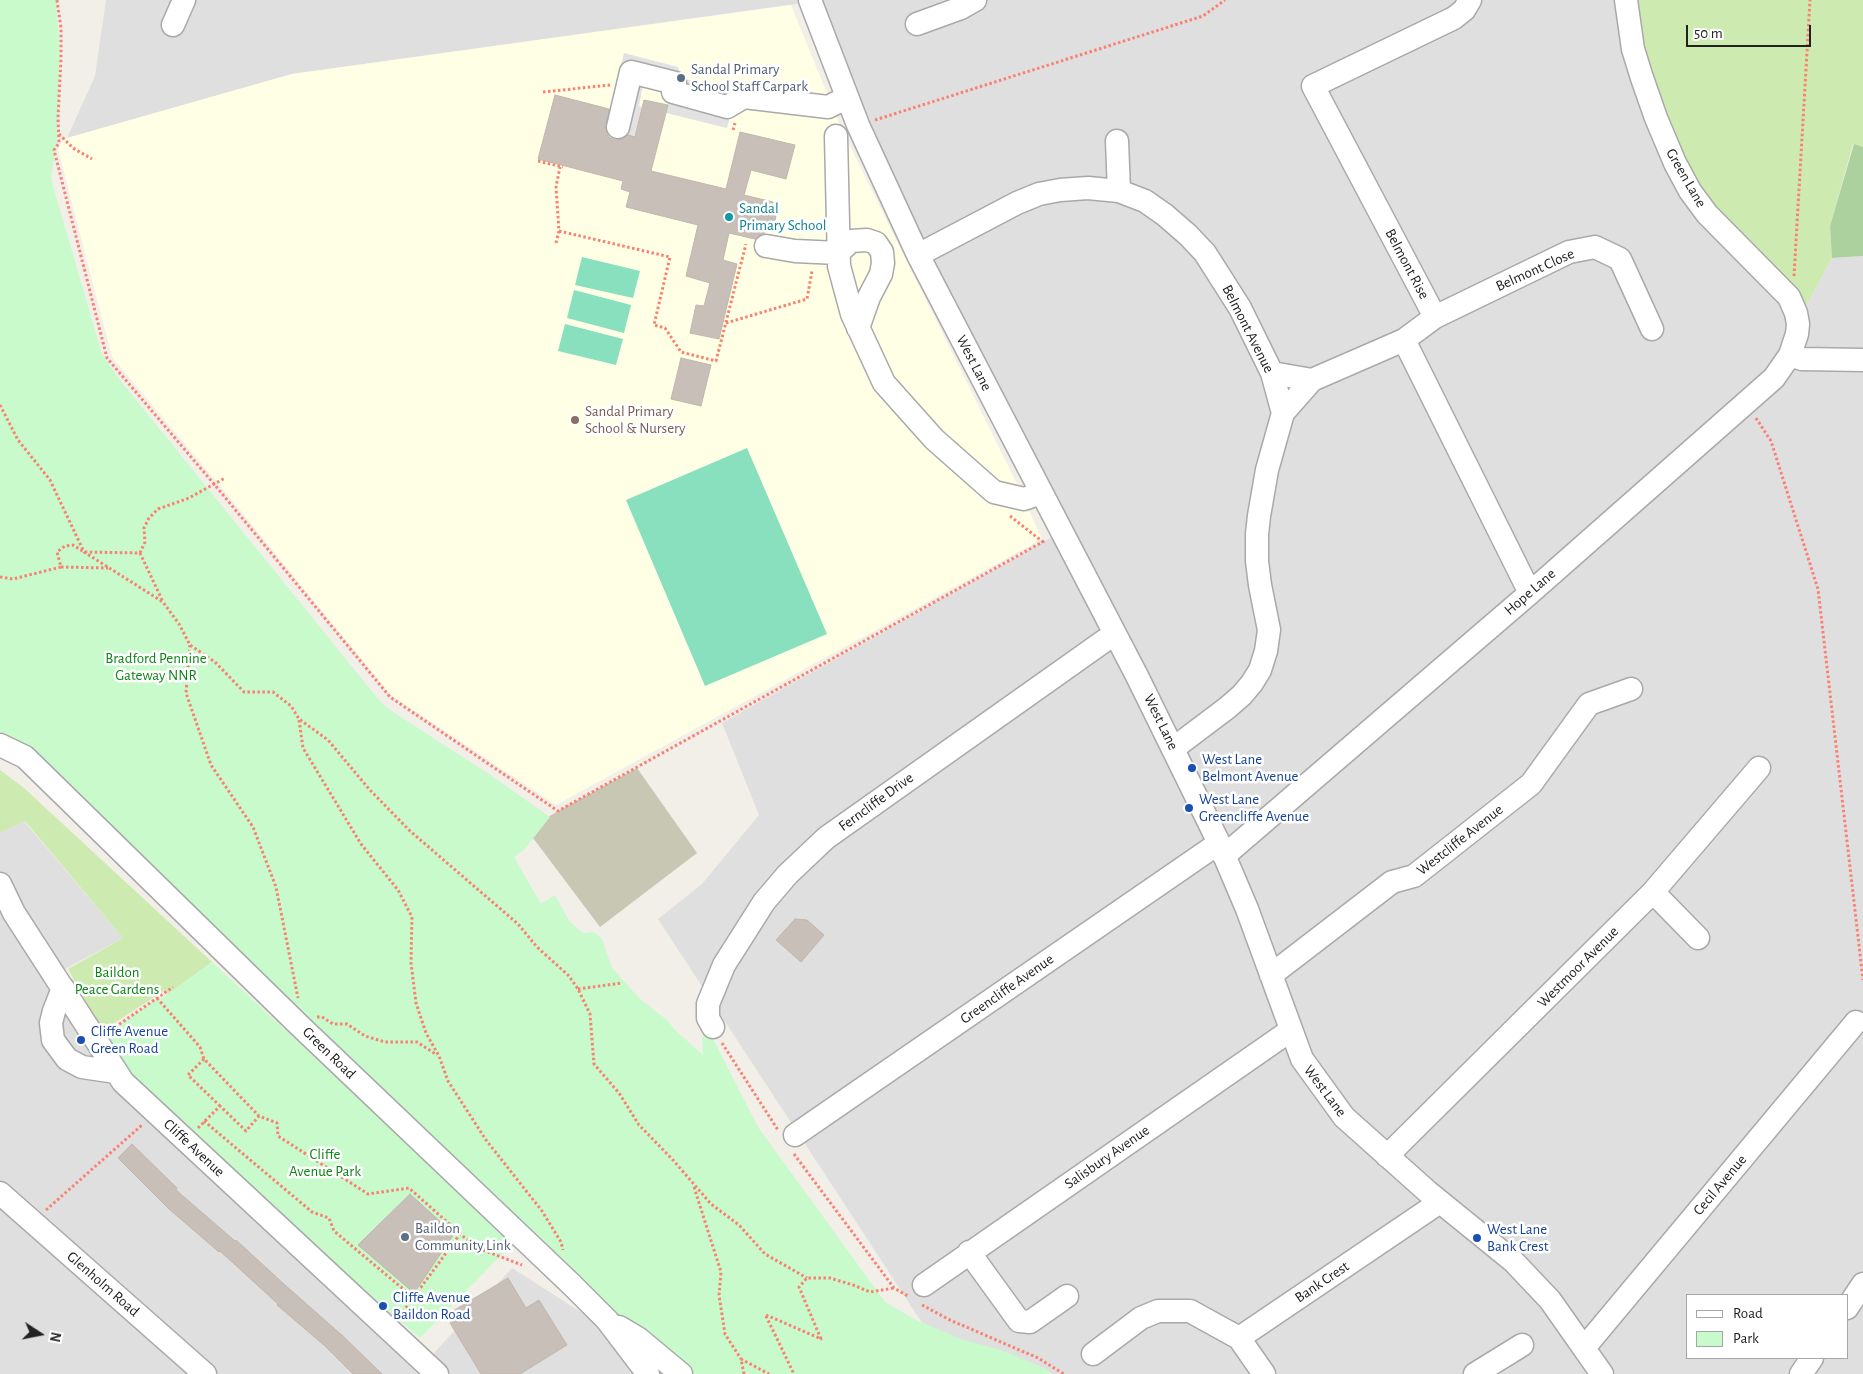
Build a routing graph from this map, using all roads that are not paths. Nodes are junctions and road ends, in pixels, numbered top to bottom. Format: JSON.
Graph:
{"nodes":[{"id":1,"x":184,"y":0,"type":"edge"},
{"id":2,"x":810,"y":0,"type":"edge"},
{"id":3,"x":974,"y":0,"type":"edge"},
{"id":4,"x":1470,"y":0,"type":"edge"},
{"id":5,"x":1626,"y":0,"type":"edge"},
{"id":6,"x":917,"y":24,"type":"dead end"},
{"id":7,"x":173,"y":25,"type":"dead end"},
{"id":8,"x":846,"y":98,"type":"junction"},
{"id":9,"x":618,"y":127,"type":"dead end"},
{"id":10,"x":836,"y":136,"type":"dead end"},
{"id":11,"x":1117,"y":141,"type":"dead end"},
{"id":12,"x":1119,"y":192,"type":"junction"},
{"id":13,"x":766,"y":246,"type":"road end"},
{"id":14,"x":838,"y":253,"type":"junction"},
{"id":15,"x":918,"y":255,"type":"junction"},
{"id":16,"x":1435,"y":316,"type":"junction"},
{"id":17,"x":858,"y":328,"type":"junction"},
{"id":18,"x":1652,"y":329,"type":"dead end"},
{"id":19,"x":1404,"y":340,"type":"junction"},
{"id":20,"x":1790,"y":356,"type":"junction"},
{"id":21,"x":1852,"y":360,"type":"edge"},
{"id":22,"x":1272,"y":373,"type":"junction"},
{"id":23,"x":1312,"y":380,"type":"junction"},
{"id":24,"x":1282,"y":412,"type":"junction"},
{"id":25,"x":1042,"y":493,"type":"junction"},
{"id":26,"x":1530,"y":593,"type":"junction"},
{"id":27,"x":1114,"y":634,"type":"junction"},
{"id":28,"x":1631,"y":689,"type":"dead end"},
{"id":29,"x":0,"y":745,"type":"edge"},
{"id":30,"x":1174,"y":748,"type":"junction"},
{"id":31,"x":1759,"y":768,"type":"dead end"},
{"id":32,"x":1221,"y":849,"type":"junction"},
{"id":33,"x":0,"y":884,"type":"edge"},
{"id":34,"x":1653,"y":892,"type":"junction"},
{"id":35,"x":1698,"y":938,"type":"dead end"},
{"id":36,"x":1271,"y":975,"type":"junction"},
{"id":37,"x":63,"y":988,"type":"junction"},
{"id":38,"x":1856,"y":1022,"type":"dead end"},
{"id":39,"x":712,"y":1028,"type":"road end"},
{"id":40,"x":1291,"y":1030,"type":"junction"},
{"id":41,"x":116,"y":1072,"type":"junction"},
{"id":42,"x":789,"y":1139,"type":"road end"},
{"id":43,"x":1387,"y":1156,"type":"junction"},
{"id":44,"x":0,"y":1194,"type":"edge"},
{"id":45,"x":1440,"y":1202,"type":"junction"},
{"id":46,"x":969,"y":1252,"type":"junction"},
{"id":47,"x":1863,"y":1284,"type":"edge"},
{"id":48,"x":924,"y":1285,"type":"dead end"},
{"id":49,"x":1067,"y":1296,"type":"dead end"},
{"id":50,"x":1848,"y":1306,"type":"edge"},
{"id":51,"x":607,"y":1320,"type":"junction"},
{"id":52,"x":1239,"y":1338,"type":"junction"},
{"id":53,"x":1522,"y":1345,"type":"dead end"},
{"id":54,"x":1584,"y":1348,"type":"junction"},
{"id":55,"x":1093,"y":1354,"type":"dead end"},
{"id":56,"x":1811,"y":1359,"type":"edge"},
{"id":57,"x":205,"y":1374,"type":"edge"},
{"id":58,"x":437,"y":1374,"type":"edge"},
{"id":59,"x":648,"y":1374,"type":"edge"},
{"id":60,"x":680,"y":1374,"type":"edge"},
{"id":61,"x":1264,"y":1374,"type":"edge"},
{"id":62,"x":1476,"y":1374,"type":"edge"},
{"id":63,"x":1602,"y":1374,"type":"edge"},
{"id":64,"x":1801,"y":1374,"type":"edge"}],
"edges":[{"from":1,"to":7,"type":"street"},
{"from":2,"to":8,"type":"street","name":"West Lane"},
{"from":3,"to":6,"type":"street"},
{"from":4,"to":16,"type":"street","name":"Belmont Rise"},
{"from":5,"to":20,"type":"street","name":"Green Lane"},
{"from":8,"to":9,"type":"street"},
{"from":8,"to":15,"type":"street","name":"West Lane"},
{"from":10,"to":14,"type":"street"},
{"from":11,"to":12,"type":"street"},
{"from":12,"to":15,"type":"street","name":"Belmont Avenue"},
{"from":12,"to":22,"type":"street","name":"Belmont Avenue"},
{"from":13,"to":14,"type":"street"},
{"from":14,"to":17,"type":"street"},
{"from":14,"to":17,"type":"street"},
{"from":15,"to":25,"type":"street","name":"West Lane"},
{"from":16,"to":18,"type":"street","name":"Belmont Close"},
{"from":16,"to":19,"type":"street","name":"Belmont Rise"},
{"from":17,"to":25,"type":"street"},
{"from":19,"to":23,"type":"street","name":"Belmont Rise"},
{"from":19,"to":26,"type":"street"},
{"from":20,"to":21,"type":"street"},
{"from":20,"to":26,"type":"street","name":"Hope Lane"},
{"from":22,"to":23,"type":"street"},
{"from":22,"to":24,"type":"street","name":"Belmont Avenue"},
{"from":23,"to":24,"type":"street"},
{"from":24,"to":30,"type":"street","name":"Belmont Avenue"},
{"from":25,"to":27,"type":"street","name":"West Lane"},
{"from":26,"to":32,"type":"street","name":"Hope Lane"},
{"from":27,"to":30,"type":"street","name":"West Lane"},
{"from":27,"to":39,"type":"street","name":"Ferncliffe Drive"},
{"from":28,"to":36,"type":"street","name":"Westcliffe Avenue"},
{"from":29,"to":51,"type":"street","name":"Green Road"},
{"from":30,"to":32,"type":"street","name":"West Lane"},
{"from":31,"to":34,"type":"street","name":"Westmoor Avenue"},
{"from":32,"to":36,"type":"street","name":"West Lane"},
{"from":32,"to":42,"type":"street","name":"Greencliffe Avenue"},
{"from":33,"to":37,"type":"street","name":"Cliffe Avenue"},
{"from":34,"to":35,"type":"street"},
{"from":34,"to":43,"type":"street","name":"Westmoor Avenue"},
{"from":36,"to":40,"type":"street","name":"West Lane"},
{"from":37,"to":41,"type":"street","name":"Cliffe Avenue"},
{"from":37,"to":41,"type":"street"},
{"from":38,"to":54,"type":"street","name":"Cecil Avenue"},
{"from":40,"to":43,"type":"street","name":"West Lane"},
{"from":40,"to":46,"type":"street","name":"Salisbury Avenue"},
{"from":41,"to":58,"type":"street","name":"Cliffe Avenue"},
{"from":43,"to":45,"type":"street","name":"West Lane"},
{"from":44,"to":57,"type":"street","name":"Glenholm Road"},
{"from":45,"to":52,"type":"street","name":"Bank Crest"},
{"from":45,"to":54,"type":"street","name":"West Lane"},
{"from":46,"to":48,"type":"street","name":"Salisbury Avenue"},
{"from":46,"to":49,"type":"street"},
{"from":47,"to":50,"type":"street"},
{"from":51,"to":59,"type":"street","name":"Green Road"},
{"from":51,"to":60,"type":"street"},
{"from":52,"to":55,"type":"street"},
{"from":52,"to":61,"type":"street"},
{"from":53,"to":62,"type":"street"},
{"from":54,"to":63,"type":"street","name":"West Lane"},
{"from":56,"to":64,"type":"street"}]}
